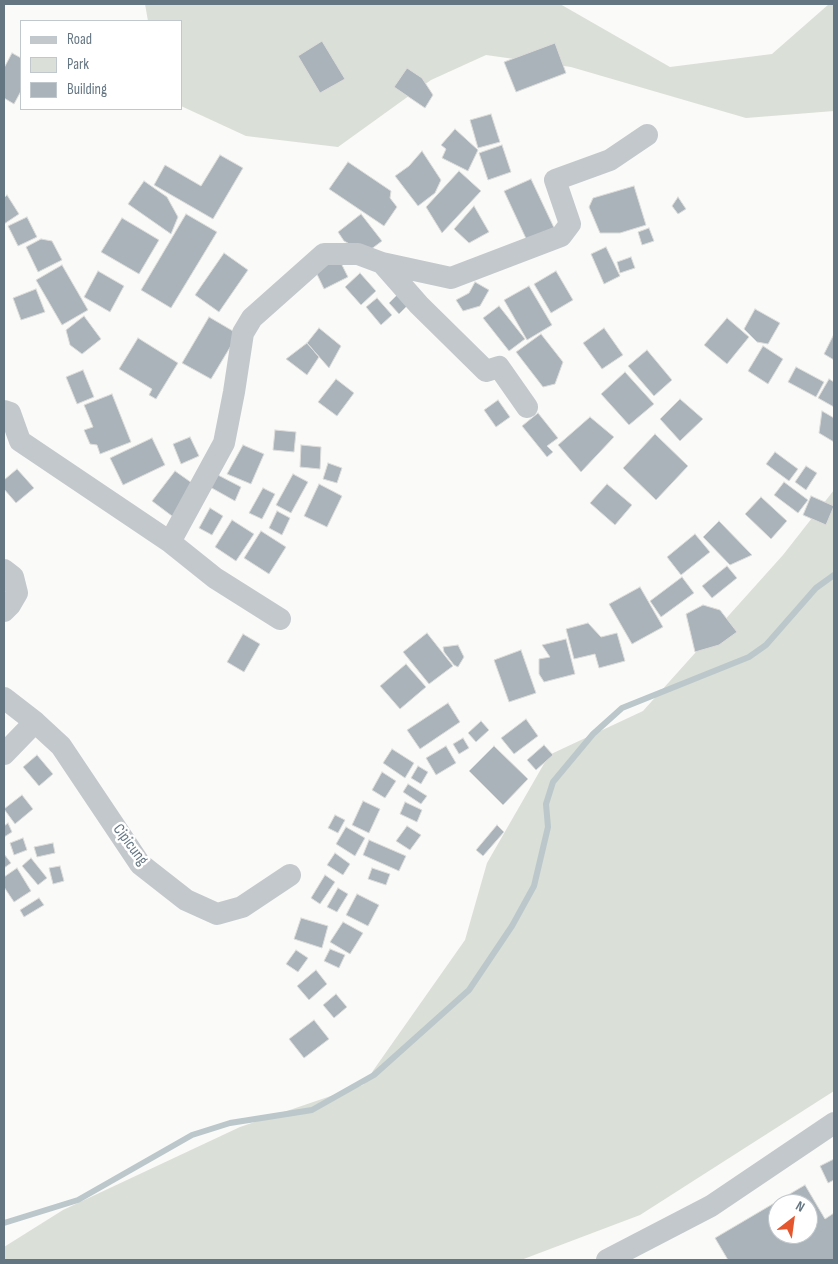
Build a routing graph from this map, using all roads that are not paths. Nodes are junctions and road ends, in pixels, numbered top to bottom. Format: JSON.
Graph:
{"nodes":[{"id":1,"x":647,"y":135,"type":"dead end"},
{"id":2,"x":382,"y":263,"type":"junction"},
{"id":3,"x":527,"y":407,"type":"dead end"},
{"id":4,"x":4,"y":411,"type":"edge"},
{"id":5,"x":170,"y":542,"type":"junction"},
{"id":6,"x":4,"y":570,"type":"edge"},
{"id":7,"x":4,"y":612,"type":"edge"},
{"id":8,"x":280,"y":619,"type":"dead end"},
{"id":9,"x":4,"y":698,"type":"edge"},
{"id":10,"x":35,"y":722,"type":"junction"},
{"id":11,"x":4,"y":754,"type":"edge"},
{"id":12,"x":290,"y":875,"type":"dead end"},
{"id":13,"x":834,"y":1123,"type":"edge"},
{"id":14,"x":607,"y":1260,"type":"edge"}],
"edges":[{"from":1,"to":2,"type":"street"},
{"from":2,"to":3,"type":"street"},
{"from":2,"to":5,"type":"street"},
{"from":4,"to":5,"type":"street"},
{"from":5,"to":8,"type":"street"},
{"from":6,"to":7,"type":"street"},
{"from":9,"to":10,"type":"street","name":"Cipicung"},
{"from":10,"to":11,"type":"street"},
{"from":10,"to":12,"type":"street","name":"Cipicung"},
{"from":13,"to":14,"type":"street"}]}
